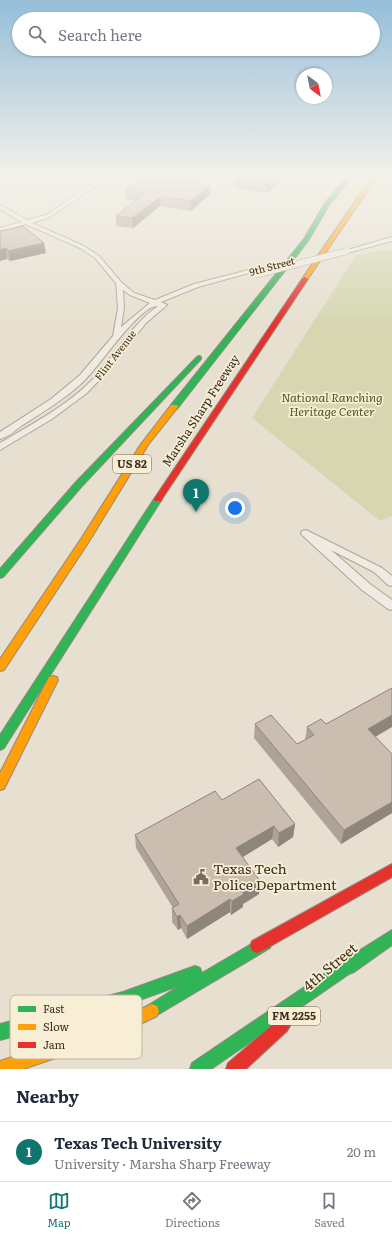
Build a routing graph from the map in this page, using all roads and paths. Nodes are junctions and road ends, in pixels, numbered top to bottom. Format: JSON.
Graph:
{"nodes":[{"id":1,"x":20,"y":225,"type":"edge"},
{"id":2,"x":36,"y":225,"type":"edge"},
{"id":3,"x":315,"y":225,"type":"edge"},
{"id":4,"x":341,"y":225,"type":"edge"},
{"id":5,"x":0,"y":230,"type":"edge"},
{"id":6,"x":392,"y":234,"type":"edge"},
{"id":7,"x":392,"y":239,"type":"edge"},
{"id":8,"x":280,"y":272,"type":"junction"},
{"id":9,"x":119,"y":283,"type":"junction"},
{"id":10,"x":159,"y":304,"type":"junction"},
{"id":11,"x":115,"y":339,"type":"junction"},
{"id":12,"x":0,"y":436,"type":"edge"},
{"id":13,"x":0,"y":448,"type":"edge"},
{"id":14,"x":0,"y":575,"type":"edge"},
{"id":15,"x":392,"y":582,"type":"edge"},
{"id":16,"x":100,"y":586,"type":"junction"},
{"id":17,"x":392,"y":606,"type":"edge"},
{"id":18,"x":0,"y":668,"type":"edge"},
{"id":19,"x":0,"y":745,"type":"edge"},
{"id":20,"x":0,"y":785,"type":"edge"},
{"id":21,"x":392,"y":870,"type":"edge"},
{"id":22,"x":392,"y":937,"type":"edge"},
{"id":23,"x":265,"y":943,"type":"junction"},
{"id":24,"x":354,"y":962,"type":"junction"},
{"id":25,"x":132,"y":995,"type":"edge"},
{"id":26,"x":142,"y":1016,"type":"edge"},
{"id":27,"x":10,"y":1029,"type":"edge"},
{"id":28,"x":0,"y":1032,"type":"edge"},
{"id":29,"x":29,"y":1059,"type":"edge"},
{"id":30,"x":0,"y":1069,"type":"edge"},
{"id":31,"x":198,"y":1069,"type":"edge"},
{"id":32,"x":234,"y":1069,"type":"edge"}],
"edges":[{"from":1,"to":5,"type":"street"},
{"from":2,"to":9,"type":"street"},
{"from":3,"to":8,"type":"main road","name":"Marsha Sharp Freeway","number":"US 82"},
{"from":4,"to":16,"type":"main road","name":"Marsha Sharp Freeway"},
{"from":6,"to":10,"type":"street","name":"9th Street"},
{"from":7,"to":10,"type":"street","name":"9th Street","bridge":true},
{"from":8,"to":14,"type":"main road"},
{"from":8,"to":18,"type":"main road","name":"Marsha Sharp Freeway","number":"US 82"},
{"from":9,"to":10,"type":"street"},
{"from":9,"to":11,"type":"street","name":"Flint Avenue"},
{"from":10,"to":11,"type":"street","name":"Flint Avenue"},
{"from":10,"to":13,"type":"street","name":"Flint Avenue"},
{"from":11,"to":12,"type":"street","name":"Flint Avenue"},
{"from":15,"to":17,"type":"street"},
{"from":16,"to":19,"type":"main road","name":"Marsha Sharp Freeway"},
{"from":16,"to":20,"type":"main road"},
{"from":21,"to":23,"type":"main road"},
{"from":22,"to":24,"type":"main road","name":"4th Street","number":"FM 2255"},
{"from":23,"to":25,"type":"main road"},
{"from":23,"to":26,"type":"main road"},
{"from":24,"to":31,"type":"main road"},
{"from":24,"to":32,"type":"main road","name":"4th Street","number":"FM 2255"},
{"from":27,"to":28,"type":"main road"},
{"from":29,"to":30,"type":"main road"}]}
